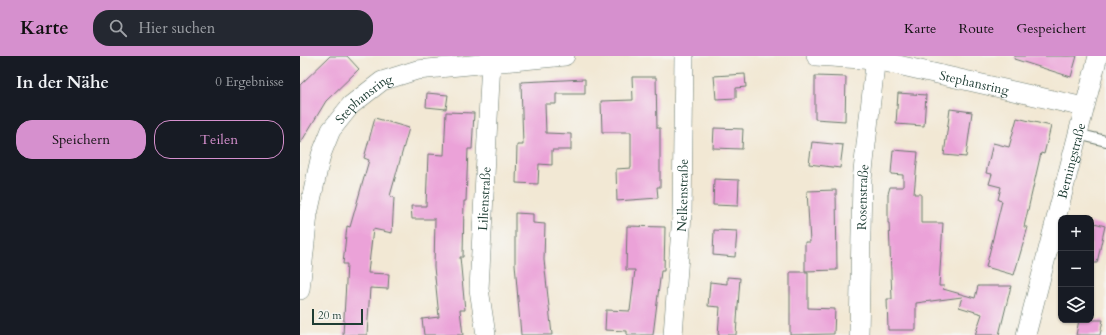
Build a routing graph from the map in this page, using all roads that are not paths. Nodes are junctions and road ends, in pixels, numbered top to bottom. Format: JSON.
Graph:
{"nodes":[{"id":1,"x":565,"y":56,"type":"edge"},
{"id":2,"x":684,"y":56,"type":"edge"},
{"id":3,"x":816,"y":56,"type":"edge"},
{"id":4,"x":1098,"y":56,"type":"edge"},
{"id":5,"x":876,"y":58,"type":"edge"},
{"id":6,"x":491,"y":59,"type":"edge"},
{"id":7,"x":1084,"y":107,"type":"junction"},
{"id":8,"x":1077,"y":134,"type":"junction"},
{"id":9,"x":1106,"y":141,"type":"edge"},
{"id":10,"x":300,"y":290,"type":"edge"},
{"id":11,"x":486,"y":335,"type":"edge"},
{"id":12,"x":673,"y":335,"type":"edge"},
{"id":13,"x":860,"y":335,"type":"edge"},
{"id":14,"x":1026,"y":335,"type":"edge"}],
"edges":[{"from":1,"to":6,"type":"street","name":"Stephansring"},
{"from":2,"to":12,"type":"street","name":"Nelkenstraße"},
{"from":3,"to":5,"type":"street","name":"Stephansring"},
{"from":4,"to":7,"type":"street","name":"Berningstraße"},
{"from":5,"to":7,"type":"street","name":"Stephansring"},
{"from":5,"to":13,"type":"street","name":"Rosenstraße"},
{"from":6,"to":10,"type":"street","name":"Stephansring"},
{"from":6,"to":11,"type":"street","name":"Lilienstraße"},
{"from":7,"to":8,"type":"street","name":"Berningstraße"},
{"from":8,"to":9,"type":"lane"},
{"from":8,"to":14,"type":"street","name":"Berningstraße"}]}
